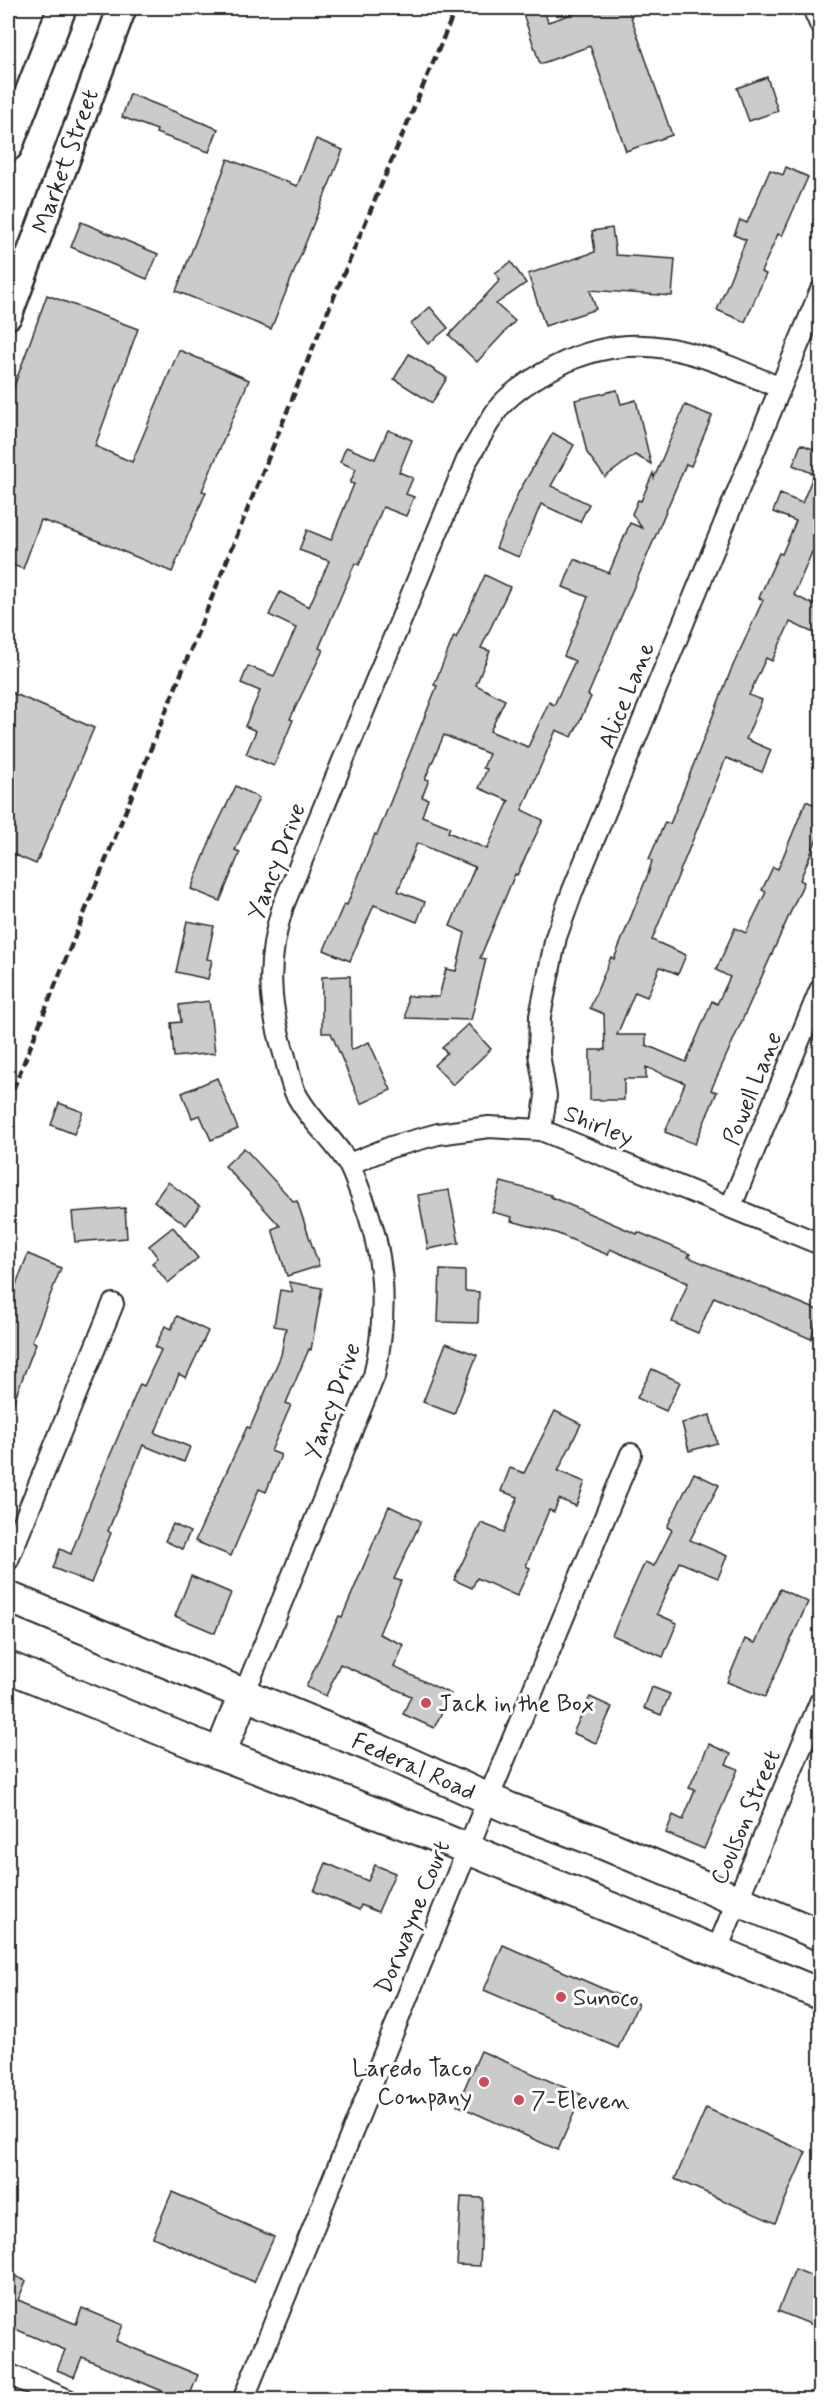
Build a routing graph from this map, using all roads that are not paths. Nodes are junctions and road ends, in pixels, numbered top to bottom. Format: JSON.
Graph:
{"nodes":[{"id":1,"x":62,"y":8,"type":"edge"},
{"id":2,"x":123,"y":8,"type":"edge"},
{"id":3,"x":813,"y":8,"type":"edge"},
{"id":4,"x":820,"y":24,"type":"edge"},
{"id":5,"x":8,"y":147,"type":"edge"},
{"id":6,"x":820,"y":292,"type":"edge"},
{"id":7,"x":8,"y":315,"type":"edge"},
{"id":8,"x":780,"y":388,"type":"junction"},
{"id":9,"x":820,"y":990,"type":"edge"},
{"id":10,"x":541,"y":1130,"type":"junction"},
{"id":11,"x":349,"y":1164,"type":"junction"},
{"id":12,"x":731,"y":1206,"type":"junction"},
{"id":13,"x":820,"y":1244,"type":"edge"},
{"id":14,"x":113,"y":1304,"type":"dead end"},
{"id":15,"x":631,"y":1454,"type":"dead end"},
{"id":16,"x":8,"y":1560,"type":"edge"},
{"id":17,"x":8,"y":1597,"type":"edge"},
{"id":18,"x":8,"y":1666,"type":"edge"},
{"id":19,"x":243,"y":1694,"type":"junction"},
{"id":20,"x":820,"y":1702,"type":"edge"},
{"id":21,"x":220,"y":1754,"type":"junction"},
{"id":22,"x":488,"y":1799,"type":"junction"},
{"id":23,"x":467,"y":1849,"type":"junction"},
{"id":24,"x":739,"y":1899,"type":"junction"},
{"id":25,"x":820,"y":1935,"type":"edge"},
{"id":26,"x":716,"y":1952,"type":"junction"},
{"id":27,"x":820,"y":1994,"type":"edge"},
{"id":28,"x":8,"y":2374,"type":"edge"},
{"id":29,"x":68,"y":2400,"type":"edge"},
{"id":30,"x":243,"y":2400,"type":"edge"}],
"edges":[{"from":1,"to":5,"type":"main road"},
{"from":2,"to":7,"type":"main road","name":"Market Street"},
{"from":3,"to":4,"type":"street"},
{"from":6,"to":8,"type":"street","name":"Alice Lane"},
{"from":8,"to":10,"type":"street","name":"Alice Lane"},
{"from":8,"to":11,"type":"street","name":"Yancy Drive"},
{"from":9,"to":12,"type":"street","name":"Powell Lane"},
{"from":10,"to":11,"type":"street","name":"Shirley"},
{"from":10,"to":12,"type":"street","name":"Shirley"},
{"from":11,"to":19,"type":"street","name":"Yancy Drive"},
{"from":12,"to":13,"type":"street","name":"Shirley"},
{"from":14,"to":16,"type":"street"},
{"from":15,"to":22,"type":"street","name":"Dorwayne Court"},
{"from":17,"to":19,"type":"main road","name":"Federal Road"},
{"from":18,"to":21,"type":"main road"},
{"from":19,"to":21,"type":"main road"},
{"from":19,"to":22,"type":"main road","name":"Federal Road"},
{"from":20,"to":24,"type":"street","name":"Coulson Street"},
{"from":21,"to":23,"type":"main road"},
{"from":22,"to":23,"type":"street","name":"Dorwayne Court"},
{"from":22,"to":24,"type":"main road","name":"Federal Road"},
{"from":23,"to":26,"type":"main road"},
{"from":23,"to":30,"type":"street","name":"Dorwayne Court"},
{"from":24,"to":25,"type":"main road","name":"Federal Road"},
{"from":24,"to":26,"type":"street","name":"Coulson Street"},
{"from":26,"to":27,"type":"main road"},
{"from":28,"to":29,"type":"street"}]}
